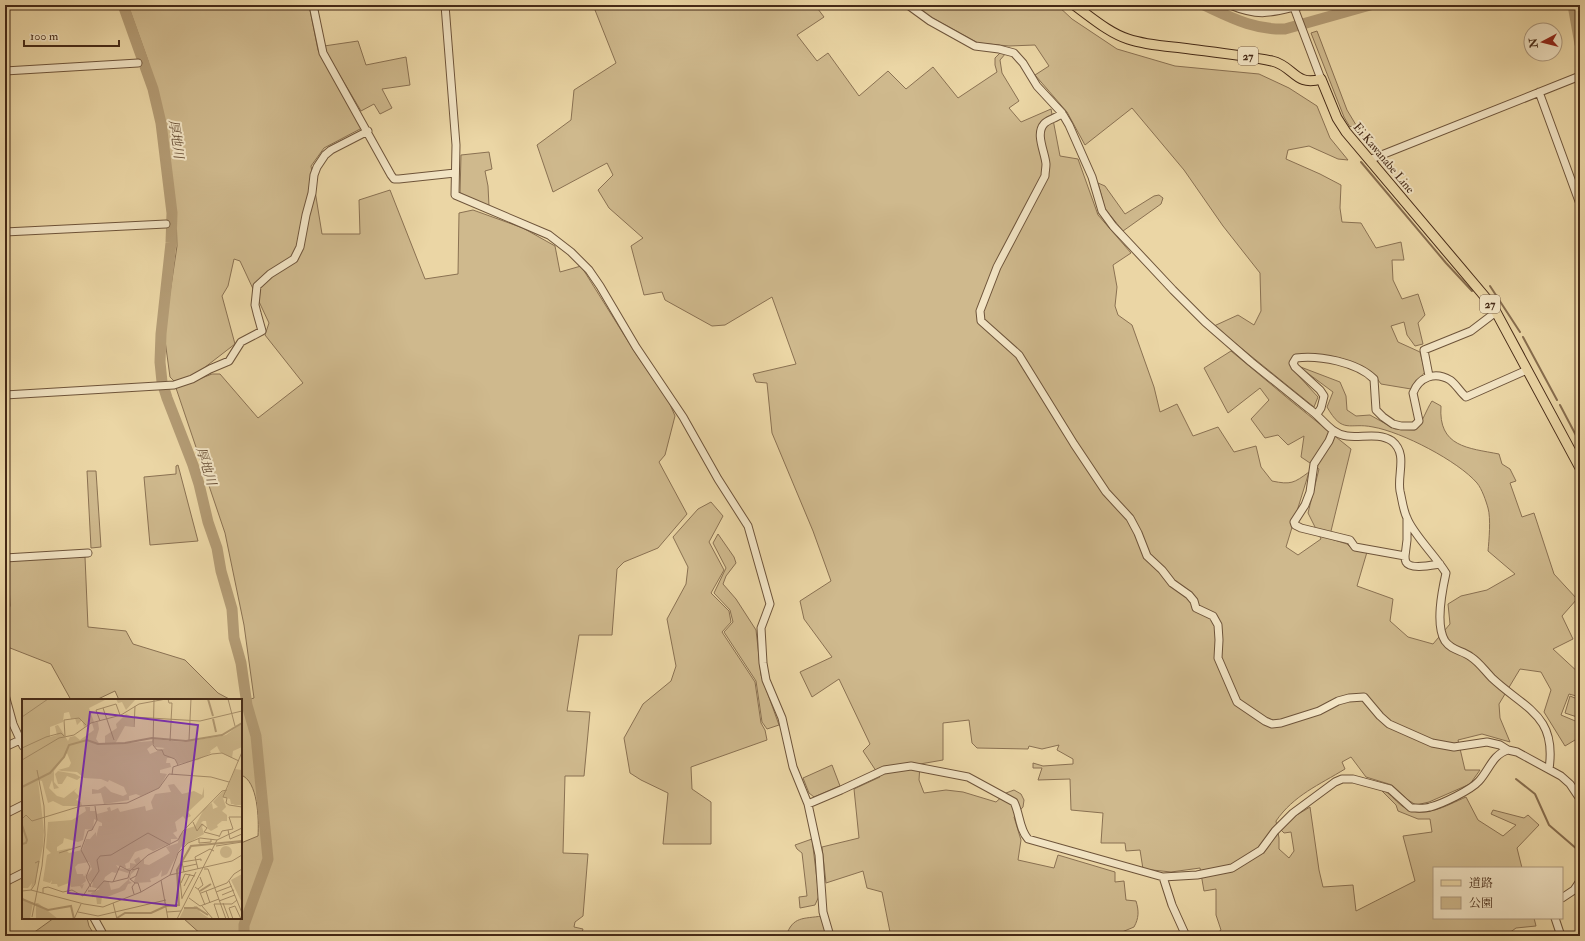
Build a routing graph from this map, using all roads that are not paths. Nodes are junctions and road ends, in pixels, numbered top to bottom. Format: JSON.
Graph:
{"nodes":[{"id":1,"x":313,"y":5,"type":"edge"},
{"id":2,"x":445,"y":5,"type":"edge"},
{"id":3,"x":908,"y":5,"type":"edge"},
{"id":4,"x":1074,"y":5,"type":"edge"},
{"id":5,"x":1230,"y":5,"type":"edge"},
{"id":6,"x":1303,"y":5,"type":"edge"},
{"id":7,"x":1294,"y":8,"type":"edge"},
{"id":8,"x":138,"y":64,"type":"dead end"},
{"id":9,"x":5,"y":71,"type":"edge"},
{"id":10,"x":1580,"y":76,"type":"edge"},
{"id":11,"x":1321,"y":79,"type":"junction"},
{"id":12,"x":1539,"y":92,"type":"junction"},
{"id":13,"x":1062,"y":113,"type":"junction"},
{"id":14,"x":368,"y":131,"type":"junction"},
{"id":15,"x":1369,"y":160,"type":"junction"},
{"id":16,"x":456,"y":173,"type":"junction"},
{"id":17,"x":1580,"y":204,"type":"edge"},
{"id":18,"x":166,"y":224,"type":"dead end"},
{"id":19,"x":5,"y":232,"type":"edge"},
{"id":20,"x":1496,"y":312,"type":"junction"},
{"id":21,"x":1527,"y":370,"type":"junction"},
{"id":22,"x":1429,"y":376,"type":"junction"},
{"id":23,"x":5,"y":395,"type":"edge"},
{"id":24,"x":1317,"y":414,"type":"junction"},
{"id":25,"x":1333,"y":431,"type":"junction"},
{"id":26,"x":1580,"y":468,"type":"edge"},
{"id":27,"x":1407,"y":518,"type":"junction"},
{"id":28,"x":88,"y":553,"type":"dead end"},
{"id":29,"x":1405,"y":556,"type":"junction"},
{"id":30,"x":5,"y":558,"type":"edge"},
{"id":31,"x":1440,"y":564,"type":"junction"},
{"id":32,"x":5,"y":695,"type":"edge"},
{"id":33,"x":22,"y":743,"type":"edge"},
{"id":34,"x":5,"y":747,"type":"edge"},
{"id":35,"x":1508,"y":750,"type":"junction"},
{"id":36,"x":1549,"y":769,"type":"junction"},
{"id":37,"x":1580,"y":799,"type":"edge"},
{"id":38,"x":808,"y":804,"type":"junction"},
{"id":39,"x":22,"y":806,"type":"edge"},
{"id":40,"x":5,"y":814,"type":"edge"},
{"id":41,"x":22,"y":874,"type":"edge"},
{"id":42,"x":1163,"y":877,"type":"junction"},
{"id":43,"x":1580,"y":881,"type":"edge"},
{"id":44,"x":5,"y":882,"type":"edge"},
{"id":45,"x":1563,"y":897,"type":"edge"},
{"id":46,"x":95,"y":919,"type":"edge"},
{"id":47,"x":1555,"y":919,"type":"edge"},
{"id":48,"x":104,"y":936,"type":"edge"},
{"id":49,"x":830,"y":936,"type":"edge"},
{"id":50,"x":1186,"y":936,"type":"edge"},
{"id":51,"x":1560,"y":936,"type":"edge"}],
"edges":[{"from":1,"to":14,"type":"street"},
{"from":2,"to":16,"type":"street"},
{"from":3,"to":13,"type":"street"},
{"from":4,"to":11,"type":"main road","number":"27"},
{"from":5,"to":7,"type":"street"},
{"from":6,"to":7,"type":"street"},
{"from":7,"to":11,"type":"street"},
{"from":8,"to":9,"type":"street"},
{"from":10,"to":12,"type":"street"},
{"from":11,"to":15,"type":"main road","name":"Ei Kawanabe Line","number":"27"},
{"from":12,"to":15,"type":"street"},
{"from":12,"to":17,"type":"street"},
{"from":13,"to":24,"type":"street"},
{"from":13,"to":35,"type":"street"},
{"from":14,"to":16,"type":"street"},
{"from":14,"to":23,"type":"street"},
{"from":15,"to":20,"type":"main road","name":"Ei Kawanabe Line","number":"27"},
{"from":16,"to":38,"type":"street"},
{"from":18,"to":19,"type":"street"},
{"from":20,"to":21,"type":"main road","name":"Ei Kawanabe Line","number":"27"},
{"from":20,"to":22,"type":"street"},
{"from":21,"to":22,"type":"street"},
{"from":21,"to":26,"type":"main road","name":"Ei Kawanabe Line","number":"27"},
{"from":22,"to":24,"type":"street"},
{"from":24,"to":25,"type":"street"},
{"from":25,"to":27,"type":"street"},
{"from":25,"to":29,"type":"street"},
{"from":27,"to":29,"type":"street"},
{"from":27,"to":31,"type":"street"},
{"from":28,"to":30,"type":"street"},
{"from":29,"to":31,"type":"street"},
{"from":31,"to":36,"type":"street"},
{"from":32,"to":33,"type":"street"},
{"from":33,"to":34,"type":"street"},
{"from":35,"to":36,"type":"street"},
{"from":35,"to":42,"type":"street"},
{"from":36,"to":37,"type":"street"},
{"from":38,"to":42,"type":"street"},
{"from":38,"to":49,"type":"street"},
{"from":39,"to":40,"type":"street"},
{"from":41,"to":44,"type":"street"},
{"from":42,"to":50,"type":"street"},
{"from":43,"to":45,"type":"street"},
{"from":46,"to":48,"type":"street"},
{"from":47,"to":51,"type":"street"}]}
